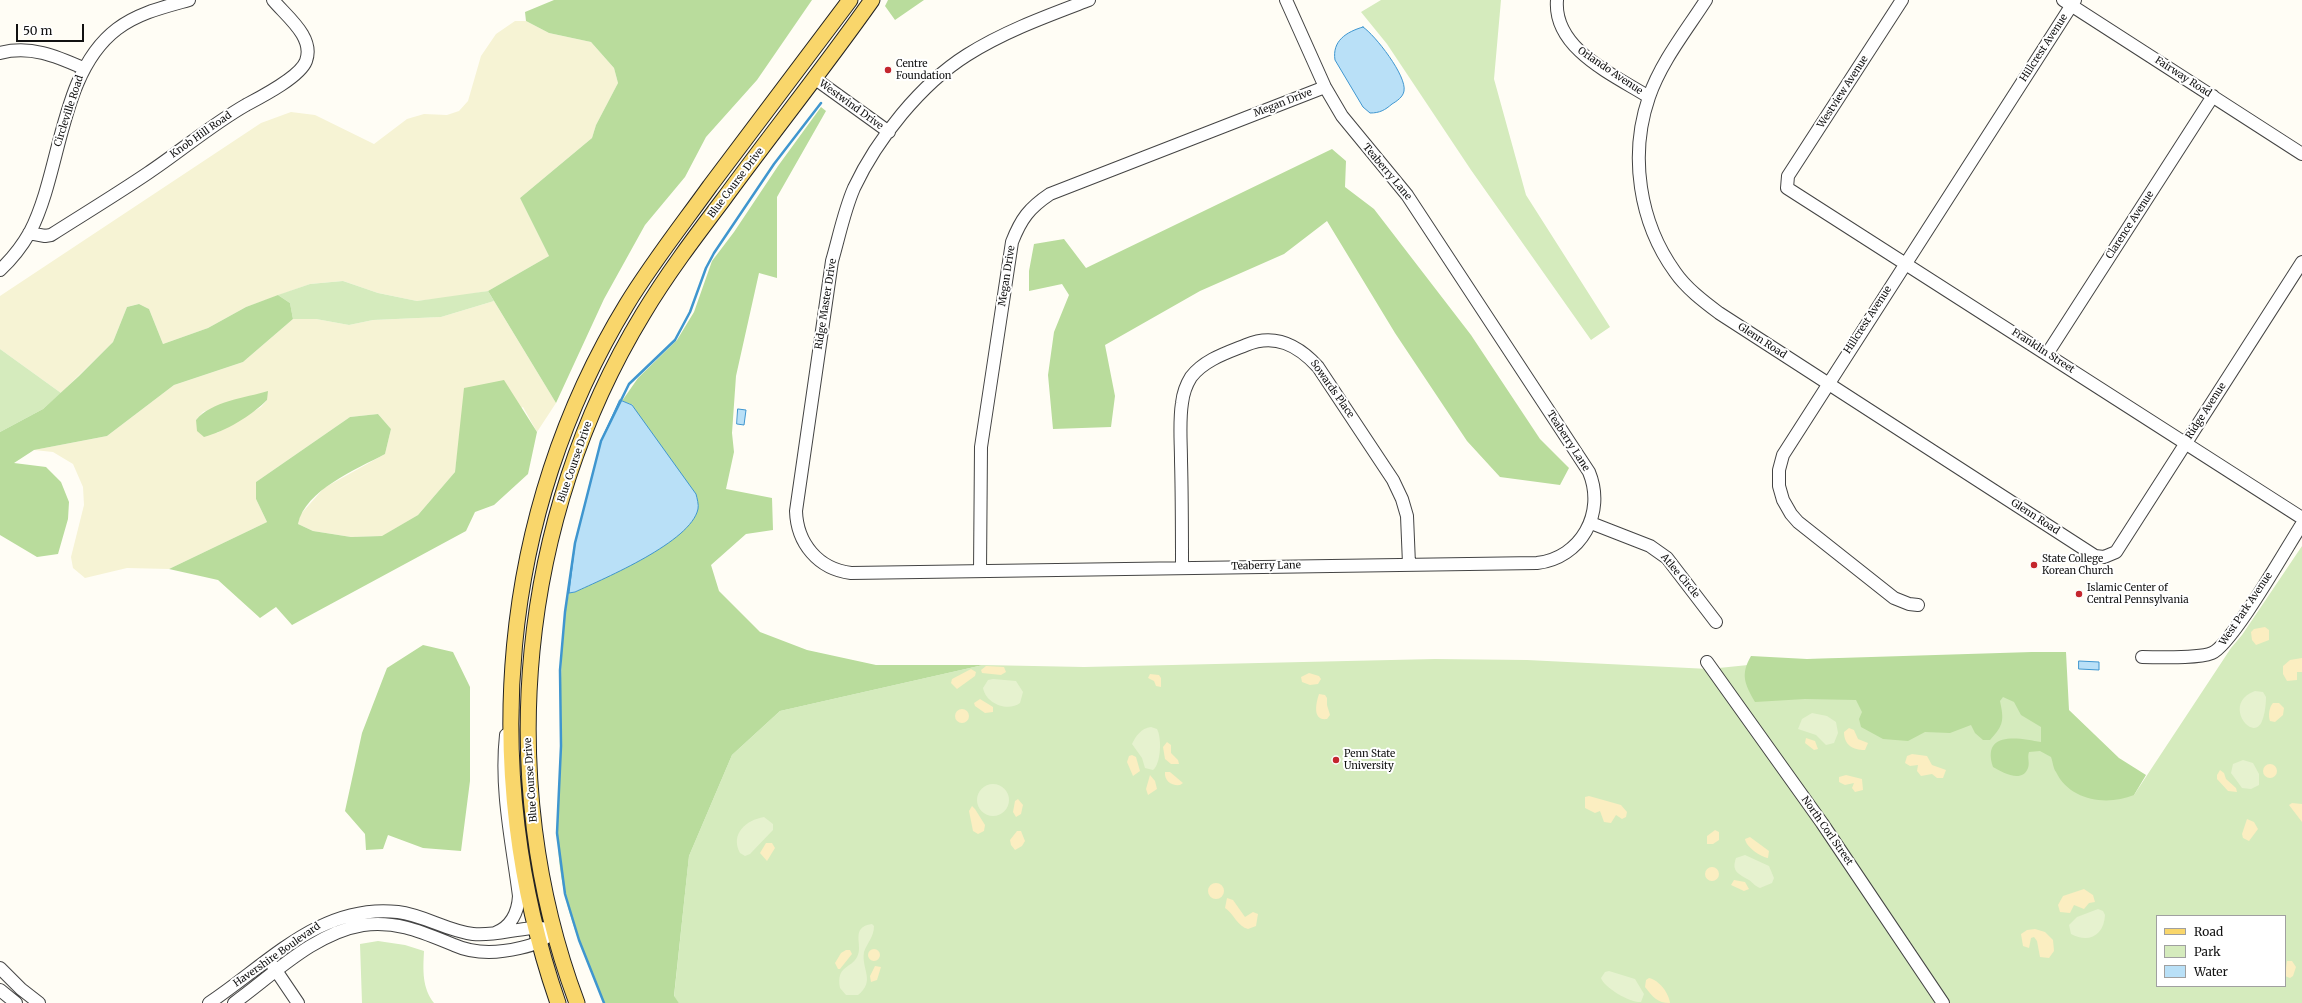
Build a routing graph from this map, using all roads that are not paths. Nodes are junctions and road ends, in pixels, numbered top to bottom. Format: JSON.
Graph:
{"nodes":[{"id":1,"x":189,"y":0,"type":"edge"},
{"id":2,"x":273,"y":0,"type":"edge"},
{"id":3,"x":850,"y":0,"type":"edge"},
{"id":4,"x":872,"y":0,"type":"edge"},
{"id":5,"x":1089,"y":0,"type":"edge"},
{"id":6,"x":1286,"y":0,"type":"edge"},
{"id":7,"x":1557,"y":0,"type":"edge"},
{"id":8,"x":1706,"y":0,"type":"edge"},
{"id":9,"x":1902,"y":0,"type":"edge"},
{"id":10,"x":171,"y":2,"type":"edge"},
{"id":11,"x":2070,"y":2,"type":"edge"},
{"id":12,"x":0,"y":54,"type":"edge"},
{"id":13,"x":84,"y":68,"type":"junction"},
{"id":14,"x":814,"y":78,"type":"junction"},
{"id":15,"x":1325,"y":87,"type":"junction"},
{"id":16,"x":2213,"y":96,"type":"junction"},
{"id":17,"x":1649,"y":97,"type":"junction"},
{"id":18,"x":889,"y":132,"type":"junction"},
{"id":19,"x":2302,"y":154,"type":"edge"},
{"id":20,"x":1786,"y":184,"type":"joint"},
{"id":21,"x":29,"y":233,"type":"junction"},
{"id":22,"x":2302,"y":262,"type":"edge"},
{"id":23,"x":1905,"y":264,"type":"junction"},
{"id":24,"x":0,"y":270,"type":"edge"},
{"id":25,"x":2047,"y":354,"type":"junction"},
{"id":26,"x":1828,"y":383,"type":"junction"},
{"id":27,"x":2185,"y":443,"type":"junction"},
{"id":28,"x":2302,"y":518,"type":"edge"},
{"id":29,"x":1591,"y":523,"type":"junction"},
{"id":30,"x":2302,"y":524,"type":"edge"},
{"id":31,"x":2107,"y":557,"type":"joint"},
{"id":32,"x":1409,"y":564,"type":"junction"},
{"id":33,"x":1182,"y":567,"type":"junction"},
{"id":34,"x":980,"y":571,"type":"junction"},
{"id":35,"x":1918,"y":605,"type":"dead end"},
{"id":36,"x":1716,"y":622,"type":"dead end"},
{"id":37,"x":2142,"y":657,"type":"dead end"},
{"id":38,"x":1707,"y":662,"type":"dead end"},
{"id":39,"x":510,"y":692,"type":"junction"},
{"id":40,"x":535,"y":928,"type":"junction"},
{"id":41,"x":554,"y":930,"type":"junction"},
{"id":42,"x":488,"y":935,"type":"junction"},
{"id":43,"x":539,"y":943,"type":"junction"},
{"id":44,"x":268,"y":960,"type":"junction"},
{"id":45,"x":0,"y":968,"type":"edge"},
{"id":46,"x":276,"y":972,"type":"junction"},
{"id":47,"x":0,"y":990,"type":"edge"},
{"id":48,"x":16,"y":1003,"type":"edge"},
{"id":49,"x":39,"y":1003,"type":"edge"},
{"id":50,"x":209,"y":1003,"type":"edge"},
{"id":51,"x":234,"y":1003,"type":"edge"},
{"id":52,"x":298,"y":1003,"type":"edge"},
{"id":53,"x":558,"y":1003,"type":"edge"},
{"id":54,"x":577,"y":1003,"type":"edge"},
{"id":55,"x":1943,"y":1003,"type":"edge"}],
"edges":[{"from":1,"to":10,"type":"street","name":"Circleville Road"},
{"from":2,"to":21,"type":"street","name":"Knob Hill Road"},
{"from":3,"to":39,"type":"main road","name":"Blue Course Drive"},
{"from":4,"to":14,"type":"main road","name":"Blue Course Drive"},
{"from":5,"to":18,"type":"street","name":"Ridge Master Drive"},
{"from":6,"to":15,"type":"street","name":"Teaberry Lane"},
{"from":7,"to":17,"type":"street","name":"Orlando Avenue"},
{"from":8,"to":17,"type":"street","name":"Glenn Road"},
{"from":9,"to":20,"type":"street","name":"Westview Avenue"},
{"from":10,"to":13,"type":"street","name":"Circleville Road"},
{"from":11,"to":16,"type":"street","name":"Fairway Road"},
{"from":11,"to":23,"type":"street","name":"Hillcrest Avenue"},
{"from":12,"to":13,"type":"street"},
{"from":13,"to":21,"type":"street","name":"Circleville Road"},
{"from":14,"to":18,"type":"street","name":"Westwind Drive"},
{"from":14,"to":41,"type":"main road","name":"Blue Course Drive"},
{"from":15,"to":29,"type":"street","name":"Teaberry Lane"},
{"from":15,"to":34,"type":"street","name":"Megan Drive"},
{"from":16,"to":19,"type":"street","name":"Fairway Road"},
{"from":16,"to":25,"type":"street","name":"Clarence Avenue"},
{"from":17,"to":26,"type":"street","name":"Glenn Road"},
{"from":18,"to":34,"type":"street","name":"Ridge Master Drive"},
{"from":20,"to":23,"type":"street","name":"Franklin Street"},
{"from":21,"to":24,"type":"street","name":"Circleville Road"},
{"from":22,"to":27,"type":"street","name":"Ridge Avenue"},
{"from":23,"to":25,"type":"street","name":"Franklin Street"},
{"from":23,"to":26,"type":"street","name":"Hillcrest Avenue"},
{"from":25,"to":27,"type":"street","name":"Franklin Street"},
{"from":26,"to":31,"type":"street","name":"Glenn Road"},
{"from":26,"to":35,"type":"street","name":"Hillcrest Avenue"},
{"from":27,"to":28,"type":"street","name":"Franklin Street"},
{"from":27,"to":31,"type":"street","name":"Ridge Avenue"},
{"from":29,"to":32,"type":"street","name":"Teaberry Lane"},
{"from":29,"to":36,"type":"street","name":"Atlee Circle"},
{"from":30,"to":37,"type":"street","name":"West Park Avenue"},
{"from":32,"to":33,"type":"street","name":"Teaberry Lane"},
{"from":32,"to":33,"type":"street","name":"Sowards Place"},
{"from":33,"to":34,"type":"street","name":"Teaberry Lane"},
{"from":38,"to":55,"type":"street","name":"North Corl Street"},
{"from":39,"to":40,"type":"main road","name":"Blue Course Drive"},
{"from":39,"to":42,"type":"street"},
{"from":40,"to":41,"type":"street","name":"Havershire Boulevard"},
{"from":40,"to":42,"type":"street","name":"Havershire Boulevard"},
{"from":40,"to":43,"type":"main road","name":"Blue Course Drive"},
{"from":41,"to":43,"type":"street","name":"Havershire Boulevard"},
{"from":41,"to":54,"type":"main road","name":"Blue Course Drive"},
{"from":42,"to":44,"type":"street","name":"Havershire Boulevard"},
{"from":43,"to":46,"type":"street","name":"Havershire Boulevard"},
{"from":43,"to":53,"type":"main road","name":"Blue Course Drive"},
{"from":44,"to":46,"type":"street"},
{"from":44,"to":50,"type":"street","name":"Havershire Boulevard"},
{"from":45,"to":49,"type":"street"},
{"from":46,"to":51,"type":"street","name":"Havershire Boulevard"},
{"from":46,"to":52,"type":"street"},
{"from":47,"to":48,"type":"street"}]}
